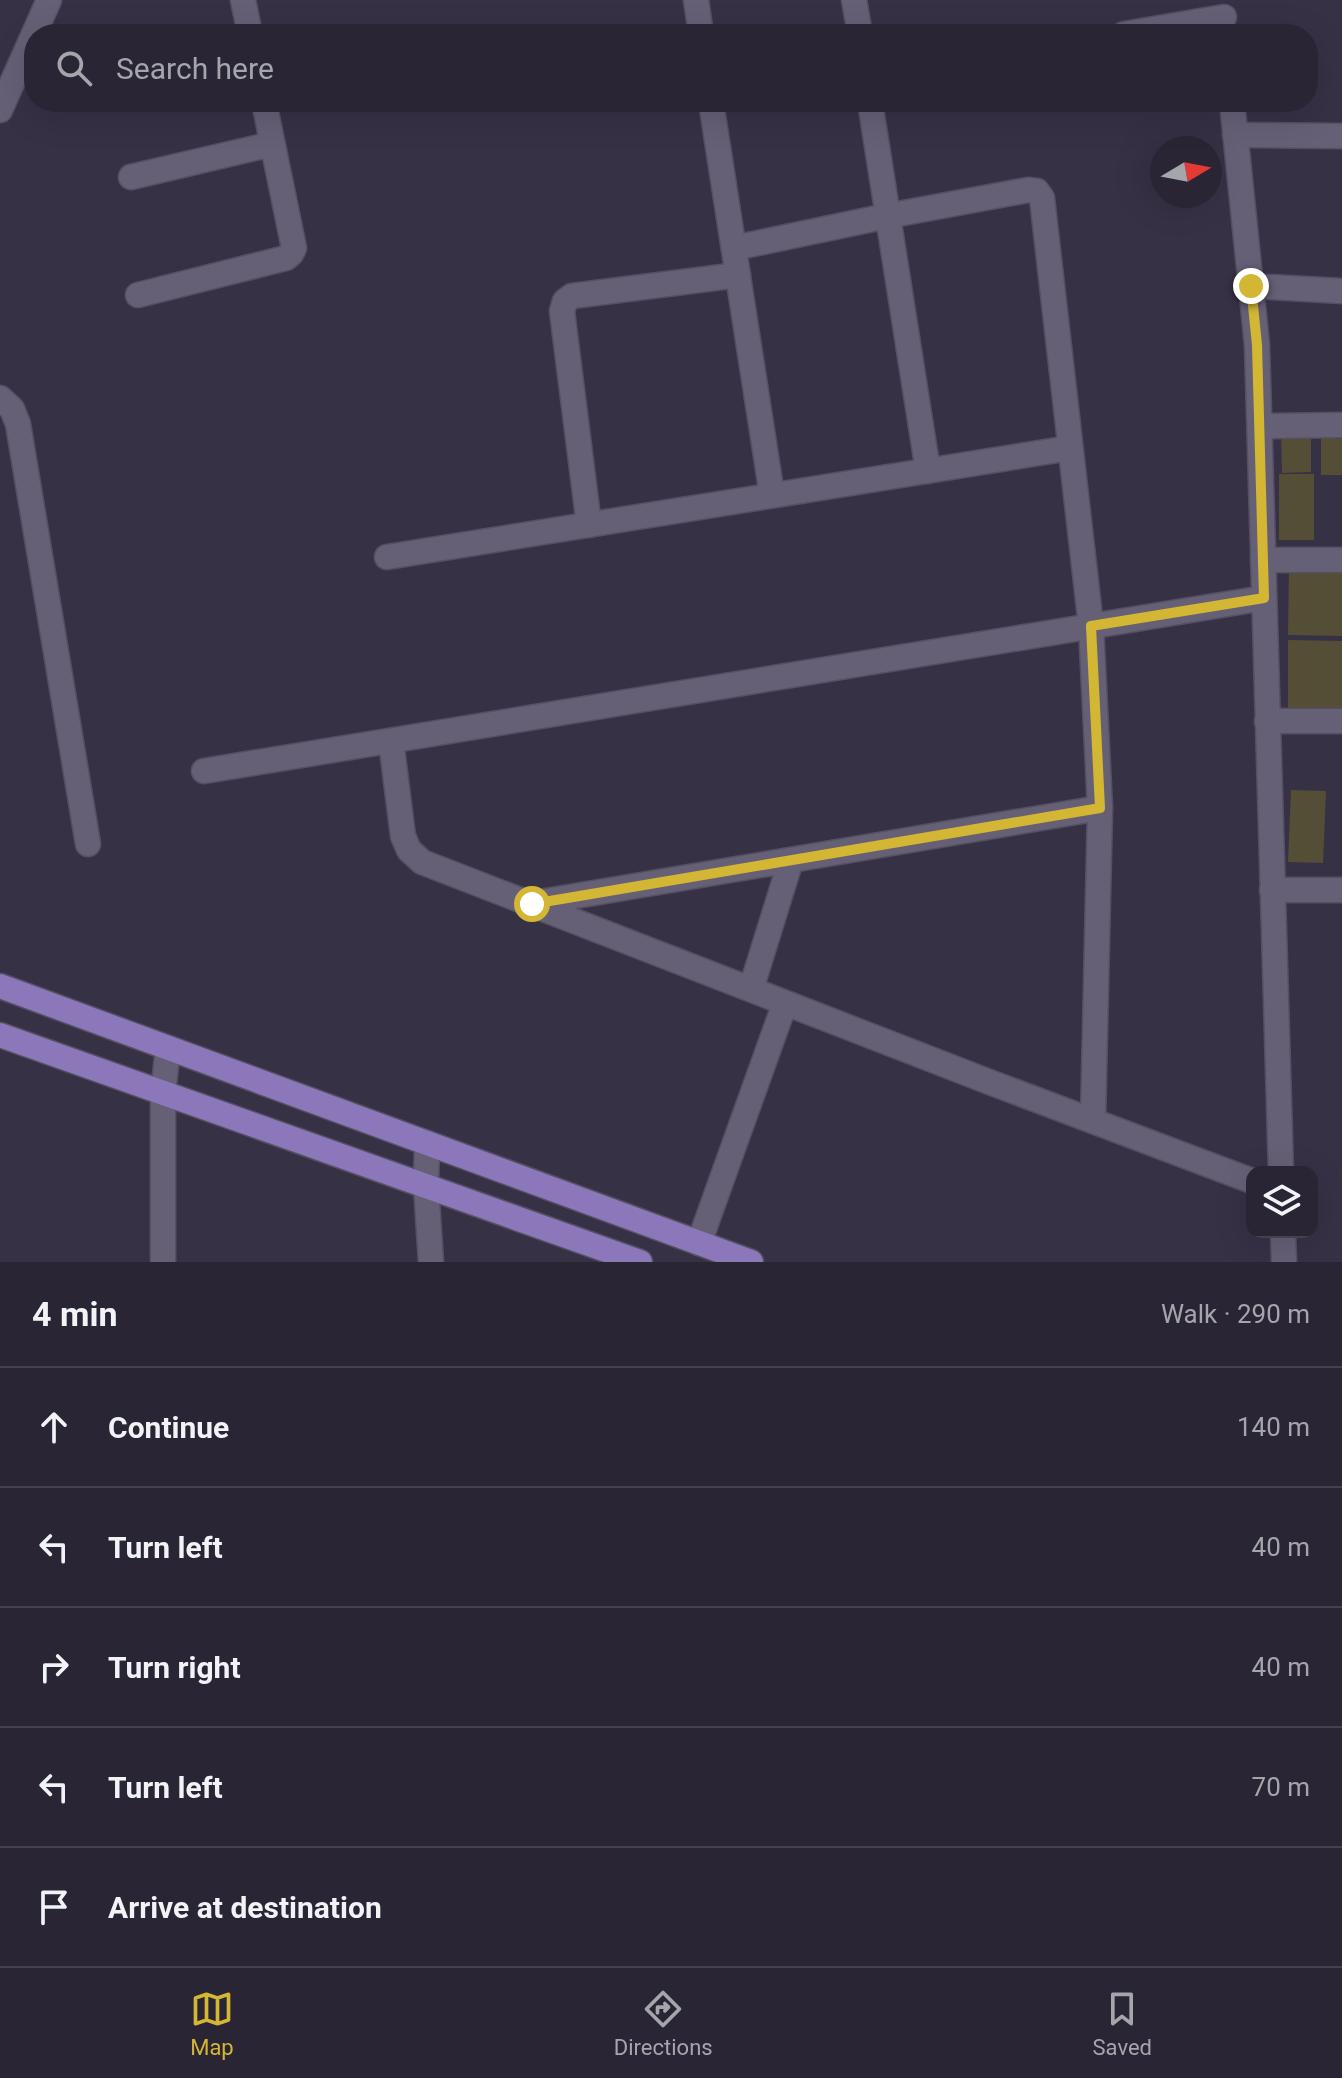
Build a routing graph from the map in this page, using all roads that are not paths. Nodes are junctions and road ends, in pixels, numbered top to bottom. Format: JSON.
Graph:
{"nodes":[{"id":1,"x":49,"y":0,"type":"edge"},
{"id":2,"x":243,"y":0,"type":"edge"},
{"id":3,"x":696,"y":0,"type":"edge"},
{"id":4,"x":854,"y":0,"type":"edge"},
{"id":5,"x":1224,"y":17,"type":"edge"},
{"id":6,"x":38,"y":24,"type":"edge"},
{"id":7,"x":248,"y":24,"type":"edge"},
{"id":8,"x":700,"y":24,"type":"edge"},
{"id":9,"x":858,"y":24,"type":"edge"},
{"id":10,"x":1183,"y":24,"type":"edge"},
{"id":11,"x":24,"y":56,"type":"edge"},
{"id":12,"x":0,"y":110,"type":"edge"},
{"id":13,"x":266,"y":112,"type":"edge"},
{"id":14,"x":713,"y":112,"type":"edge"},
{"id":15,"x":871,"y":112,"type":"edge"},
{"id":16,"x":1233,"y":112,"type":"edge"},
{"id":17,"x":1235,"y":135,"type":"junction"},
{"id":18,"x":1342,"y":136,"type":"edge"},
{"id":19,"x":272,"y":144,"type":"junction"},
{"id":20,"x":131,"y":177,"type":"dead end"},
{"id":21,"x":887,"y":216,"type":"junction"},
{"id":22,"x":734,"y":248,"type":"junction"},
{"id":23,"x":738,"y":275,"type":"junction"},
{"id":24,"x":1251,"y":286,"type":"junction"},
{"id":25,"x":1342,"y":291,"type":"edge"},
{"id":26,"x":138,"y":295,"type":"dead end"},
{"id":27,"x":0,"y":398,"type":"edge"},
{"id":28,"x":1342,"y":425,"type":"edge"},
{"id":29,"x":1260,"y":426,"type":"junction"},
{"id":30,"x":1070,"y":448,"type":"junction"},
{"id":31,"x":928,"y":471,"type":"junction"},
{"id":32,"x":772,"y":495,"type":"junction"},
{"id":33,"x":589,"y":525,"type":"junction"},
{"id":34,"x":387,"y":557,"type":"dead end"},
{"id":35,"x":1263,"y":560,"type":"junction"},
{"id":36,"x":1342,"y":560,"type":"edge"},
{"id":37,"x":1264,"y":598,"type":"junction"},
{"id":38,"x":1091,"y":626,"type":"junction"},
{"id":39,"x":1267,"y":721,"type":"junction"},
{"id":40,"x":1342,"y":721,"type":"edge"},
{"id":41,"x":391,"y":741,"type":"junction"},
{"id":42,"x":204,"y":771,"type":"dead end"},
{"id":43,"x":1100,"y":808,"type":"junction"},
{"id":44,"x":88,"y":844,"type":"dead end"},
{"id":45,"x":791,"y":860,"type":"junction"},
{"id":46,"x":1272,"y":890,"type":"junction"},
{"id":47,"x":1342,"y":890,"type":"edge"},
{"id":48,"x":532,"y":904,"type":"junction"},
{"id":49,"x":0,"y":986,"type":"edge"},
{"id":50,"x":751,"y":989,"type":"junction"},
{"id":51,"x":785,"y":1003,"type":"junction"},
{"id":52,"x":0,"y":1035,"type":"edge"},
{"id":53,"x":168,"y":1048,"type":"junction"},
{"id":54,"x":163,"y":1093,"type":"junction"},
{"id":55,"x":1093,"y":1121,"type":"junction"},
{"id":56,"x":427,"y":1143,"type":"junction"},
{"id":57,"x":1281,"y":1166,"type":"edge"},
{"id":58,"x":1246,"y":1179,"type":"edge"},
{"id":59,"x":426,"y":1186,"type":"junction"},
{"id":60,"x":1283,"y":1238,"type":"edge"},
{"id":61,"x":699,"y":1243,"type":"junction"},
{"id":62,"x":163,"y":1262,"type":"edge"},
{"id":63,"x":431,"y":1262,"type":"edge"},
{"id":64,"x":640,"y":1262,"type":"edge"},
{"id":65,"x":751,"y":1262,"type":"edge"},
{"id":66,"x":1284,"y":1262,"type":"edge"}],
"edges":[{"from":1,"to":6,"type":"street"},
{"from":2,"to":7,"type":"street"},
{"from":3,"to":8,"type":"street"},
{"from":4,"to":9,"type":"street"},
{"from":5,"to":10,"type":"street"},
{"from":11,"to":12,"type":"street"},
{"from":13,"to":19,"type":"street"},
{"from":14,"to":22,"type":"street"},
{"from":15,"to":21,"type":"street"},
{"from":16,"to":17,"type":"street"},
{"from":17,"to":18,"type":"street"},
{"from":17,"to":24,"type":"street"},
{"from":19,"to":20,"type":"street"},
{"from":19,"to":26,"type":"street"},
{"from":21,"to":22,"type":"street"},
{"from":21,"to":30,"type":"street"},
{"from":21,"to":31,"type":"street"},
{"from":22,"to":23,"type":"street"},
{"from":23,"to":32,"type":"street"},
{"from":23,"to":33,"type":"street"},
{"from":24,"to":25,"type":"street"},
{"from":24,"to":29,"type":"street"},
{"from":27,"to":44,"type":"street"},
{"from":28,"to":29,"type":"street"},
{"from":29,"to":35,"type":"street"},
{"from":30,"to":31,"type":"street"},
{"from":30,"to":38,"type":"street"},
{"from":31,"to":32,"type":"street"},
{"from":32,"to":33,"type":"street"},
{"from":33,"to":34,"type":"street"},
{"from":35,"to":36,"type":"street"},
{"from":35,"to":37,"type":"street"},
{"from":37,"to":38,"type":"street"},
{"from":37,"to":39,"type":"street"},
{"from":38,"to":41,"type":"street"},
{"from":38,"to":43,"type":"street"},
{"from":39,"to":40,"type":"street"},
{"from":39,"to":46,"type":"street"},
{"from":41,"to":42,"type":"street"},
{"from":41,"to":48,"type":"street"},
{"from":43,"to":45,"type":"street"},
{"from":43,"to":55,"type":"street"},
{"from":45,"to":48,"type":"street"},
{"from":45,"to":50,"type":"street"},
{"from":46,"to":47,"type":"street"},
{"from":46,"to":57,"type":"street"},
{"from":48,"to":50,"type":"street"},
{"from":49,"to":53,"type":"main road"},
{"from":50,"to":51,"type":"street"},
{"from":51,"to":55,"type":"street"},
{"from":51,"to":61,"type":"street"},
{"from":52,"to":54,"type":"main road"},
{"from":53,"to":54,"type":"street"},
{"from":53,"to":56,"type":"main road"},
{"from":54,"to":59,"type":"main road"},
{"from":54,"to":62,"type":"street"},
{"from":55,"to":58,"type":"street"},
{"from":56,"to":59,"type":"street"},
{"from":56,"to":61,"type":"main road"},
{"from":59,"to":63,"type":"street"},
{"from":59,"to":64,"type":"main road"},
{"from":60,"to":66,"type":"street"},
{"from":61,"to":65,"type":"main road"}]}
